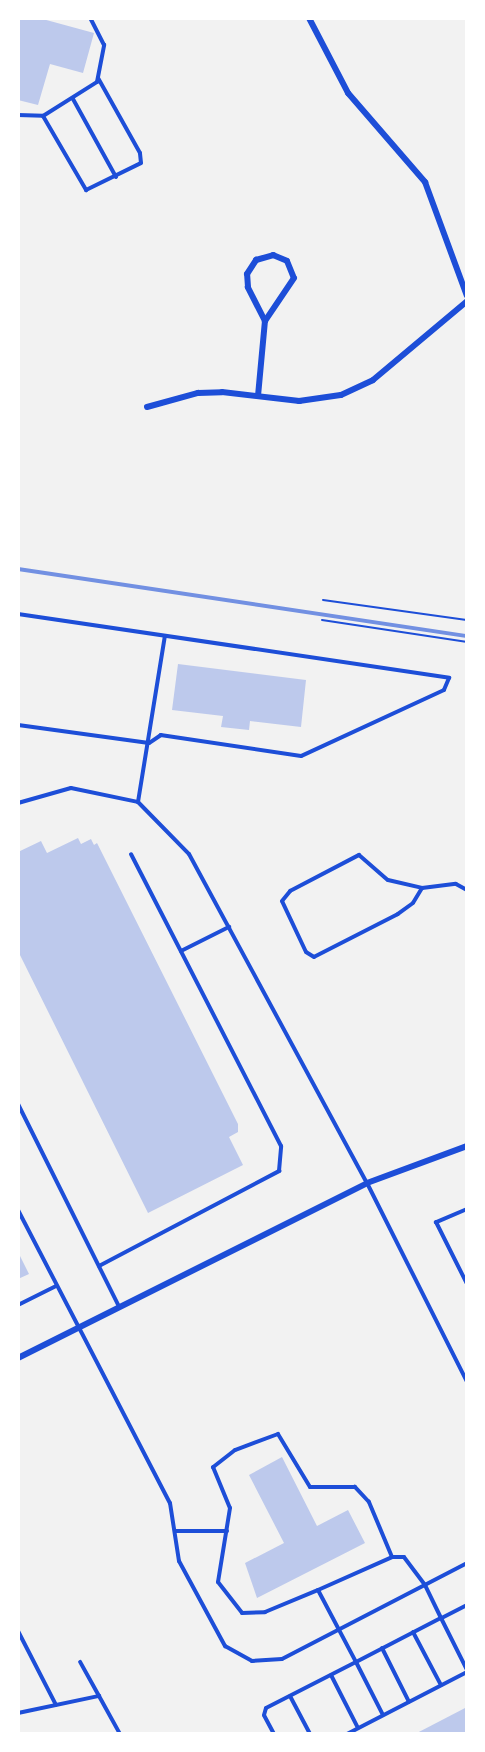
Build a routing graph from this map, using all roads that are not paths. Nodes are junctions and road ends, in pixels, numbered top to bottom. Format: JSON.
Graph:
{"nodes":[{"id":1,"x":90,"y":18,"type":"edge"},
{"id":2,"x":309,"y":18,"type":"edge"},
{"id":3,"x":98,"y":78,"type":"junction"},
{"id":4,"x":73,"y":99,"type":"junction"},
{"id":5,"x":18,"y":115,"type":"edge"},
{"id":6,"x":43,"y":117,"type":"junction"},
{"id":7,"x":116,"y":177,"type":"junction"},
{"id":8,"x":467,"y":296,"type":"edge"},
{"id":9,"x":467,"y":302,"type":"edge"},
{"id":10,"x":265,"y":321,"type":"junction"},
{"id":11,"x":258,"y":396,"type":"junction"},
{"id":12,"x":147,"y":407,"type":"dead end"},
{"id":13,"x":18,"y":614,"type":"edge"},
{"id":14,"x":165,"y":636,"type":"junction"},
{"id":15,"x":18,"y":725,"type":"edge"},
{"id":16,"x":149,"y":743,"type":"junction"},
{"id":17,"x":138,"y":802,"type":"junction"},
{"id":18,"x":18,"y":803,"type":"edge"},
{"id":19,"x":131,"y":854,"type":"dead end"},
{"id":20,"x":422,"y":888,"type":"junction"},
{"id":21,"x":467,"y":890,"type":"edge"},
{"id":22,"x":229,"y":927,"type":"junction"},
{"id":23,"x":181,"y":951,"type":"junction"},
{"id":24,"x":18,"y":1104,"type":"edge"},
{"id":25,"x":467,"y":1146,"type":"edge"},
{"id":26,"x":367,"y":1183,"type":"junction"},
{"id":27,"x":467,"y":1209,"type":"edge"},
{"id":28,"x":18,"y":1210,"type":"edge"},
{"id":29,"x":99,"y":1266,"type":"junction"},
{"id":30,"x":467,"y":1284,"type":"edge"},
{"id":31,"x":56,"y":1286,"type":"junction"},
{"id":32,"x":18,"y":1305,"type":"edge"},
{"id":33,"x":119,"y":1307,"type":"junction"},
{"id":34,"x":77,"y":1328,"type":"junction"},
{"id":35,"x":18,"y":1358,"type":"edge"},
{"id":36,"x":467,"y":1382,"type":"edge"},
{"id":37,"x":176,"y":1531,"type":"junction"},
{"id":38,"x":226,"y":1531,"type":"junction"},
{"id":39,"x":392,"y":1557,"type":"junction"},
{"id":40,"x":467,"y":1563,"type":"edge"},
{"id":41,"x":425,"y":1585,"type":"junction"},
{"id":42,"x":318,"y":1590,"type":"junction"},
{"id":43,"x":467,"y":1605,"type":"edge"},
{"id":44,"x":441,"y":1618,"type":"junction"},
{"id":45,"x":340,"y":1630,"type":"junction"},
{"id":46,"x":18,"y":1631,"type":"edge"},
{"id":47,"x":413,"y":1632,"type":"junction"},
{"id":48,"x":382,"y":1648,"type":"junction"},
{"id":49,"x":80,"y":1662,"type":"dead end"},
{"id":50,"x":356,"y":1662,"type":"junction"},
{"id":51,"x":467,"y":1671,"type":"edge"},
{"id":52,"x":331,"y":1675,"type":"junction"},
{"id":53,"x":441,"y":1685,"type":"junction"},
{"id":54,"x":99,"y":1696,"type":"junction"},
{"id":55,"x":290,"y":1696,"type":"junction"},
{"id":56,"x":410,"y":1702,"type":"junction"},
{"id":57,"x":56,"y":1705,"type":"junction"},
{"id":58,"x":18,"y":1713,"type":"edge"},
{"id":59,"x":383,"y":1715,"type":"junction"},
{"id":60,"x":358,"y":1728,"type":"junction"},
{"id":61,"x":120,"y":1734,"type":"edge"},
{"id":62,"x":274,"y":1734,"type":"edge"},
{"id":63,"x":310,"y":1734,"type":"edge"},
{"id":64,"x":347,"y":1734,"type":"edge"}],
"edges":[{"from":1,"to":3,"type":"lane"},
{"from":2,"to":8,"type":"street"},
{"from":3,"to":4,"type":"lane"},
{"from":3,"to":7,"type":"lane"},
{"from":4,"to":6,"type":"lane"},
{"from":4,"to":7,"type":"lane"},
{"from":5,"to":6,"type":"lane"},
{"from":6,"to":7,"type":"lane"},
{"from":9,"to":11,"type":"street"},
{"from":10,"to":10,"type":"street"},
{"from":10,"to":11,"type":"street"},
{"from":11,"to":12,"type":"street"},
{"from":13,"to":14,"type":"lane"},
{"from":14,"to":16,"type":"lane"},
{"from":14,"to":16,"type":"lane"},
{"from":15,"to":16,"type":"lane"},
{"from":16,"to":17,"type":"lane"},
{"from":17,"to":18,"type":"lane"},
{"from":17,"to":22,"type":"lane"},
{"from":19,"to":23,"type":"lane"},
{"from":20,"to":20,"type":"lane"},
{"from":20,"to":21,"type":"lane"},
{"from":22,"to":23,"type":"lane"},
{"from":22,"to":26,"type":"lane"},
{"from":23,"to":29,"type":"lane"},
{"from":24,"to":29,"type":"lane"},
{"from":25,"to":26,"type":"street"},
{"from":26,"to":33,"type":"street"},
{"from":26,"to":36,"type":"lane"},
{"from":27,"to":30,"type":"lane"},
{"from":28,"to":31,"type":"lane"},
{"from":29,"to":33,"type":"lane"},
{"from":31,"to":32,"type":"lane"},
{"from":31,"to":34,"type":"lane"},
{"from":33,"to":34,"type":"street"},
{"from":34,"to":35,"type":"street"},
{"from":34,"to":37,"type":"lane"},
{"from":37,"to":38,"type":"lane"},
{"from":37,"to":45,"type":"lane"},
{"from":38,"to":39,"type":"lane"},
{"from":38,"to":42,"type":"lane"},
{"from":39,"to":41,"type":"lane"},
{"from":39,"to":42,"type":"lane"},
{"from":40,"to":41,"type":"lane"},
{"from":41,"to":44,"type":"lane"},
{"from":41,"to":45,"type":"lane"},
{"from":42,"to":45,"type":"lane"},
{"from":43,"to":44,"type":"lane"},
{"from":44,"to":47,"type":"lane"},
{"from":44,"to":51,"type":"lane"},
{"from":45,"to":50,"type":"lane"},
{"from":46,"to":57,"type":"lane"},
{"from":47,"to":48,"type":"lane"},
{"from":47,"to":53,"type":"lane"},
{"from":48,"to":50,"type":"lane"},
{"from":48,"to":56,"type":"lane"},
{"from":49,"to":54,"type":"lane"},
{"from":50,"to":52,"type":"lane"},
{"from":50,"to":59,"type":"lane"},
{"from":51,"to":53,"type":"lane"},
{"from":52,"to":55,"type":"lane"},
{"from":52,"to":60,"type":"lane"},
{"from":53,"to":56,"type":"lane"},
{"from":54,"to":57,"type":"lane"},
{"from":54,"to":61,"type":"lane"},
{"from":55,"to":62,"type":"lane"},
{"from":55,"to":63,"type":"lane"},
{"from":56,"to":59,"type":"lane"},
{"from":57,"to":58,"type":"lane"},
{"from":59,"to":60,"type":"lane"},
{"from":60,"to":64,"type":"lane"}]}
